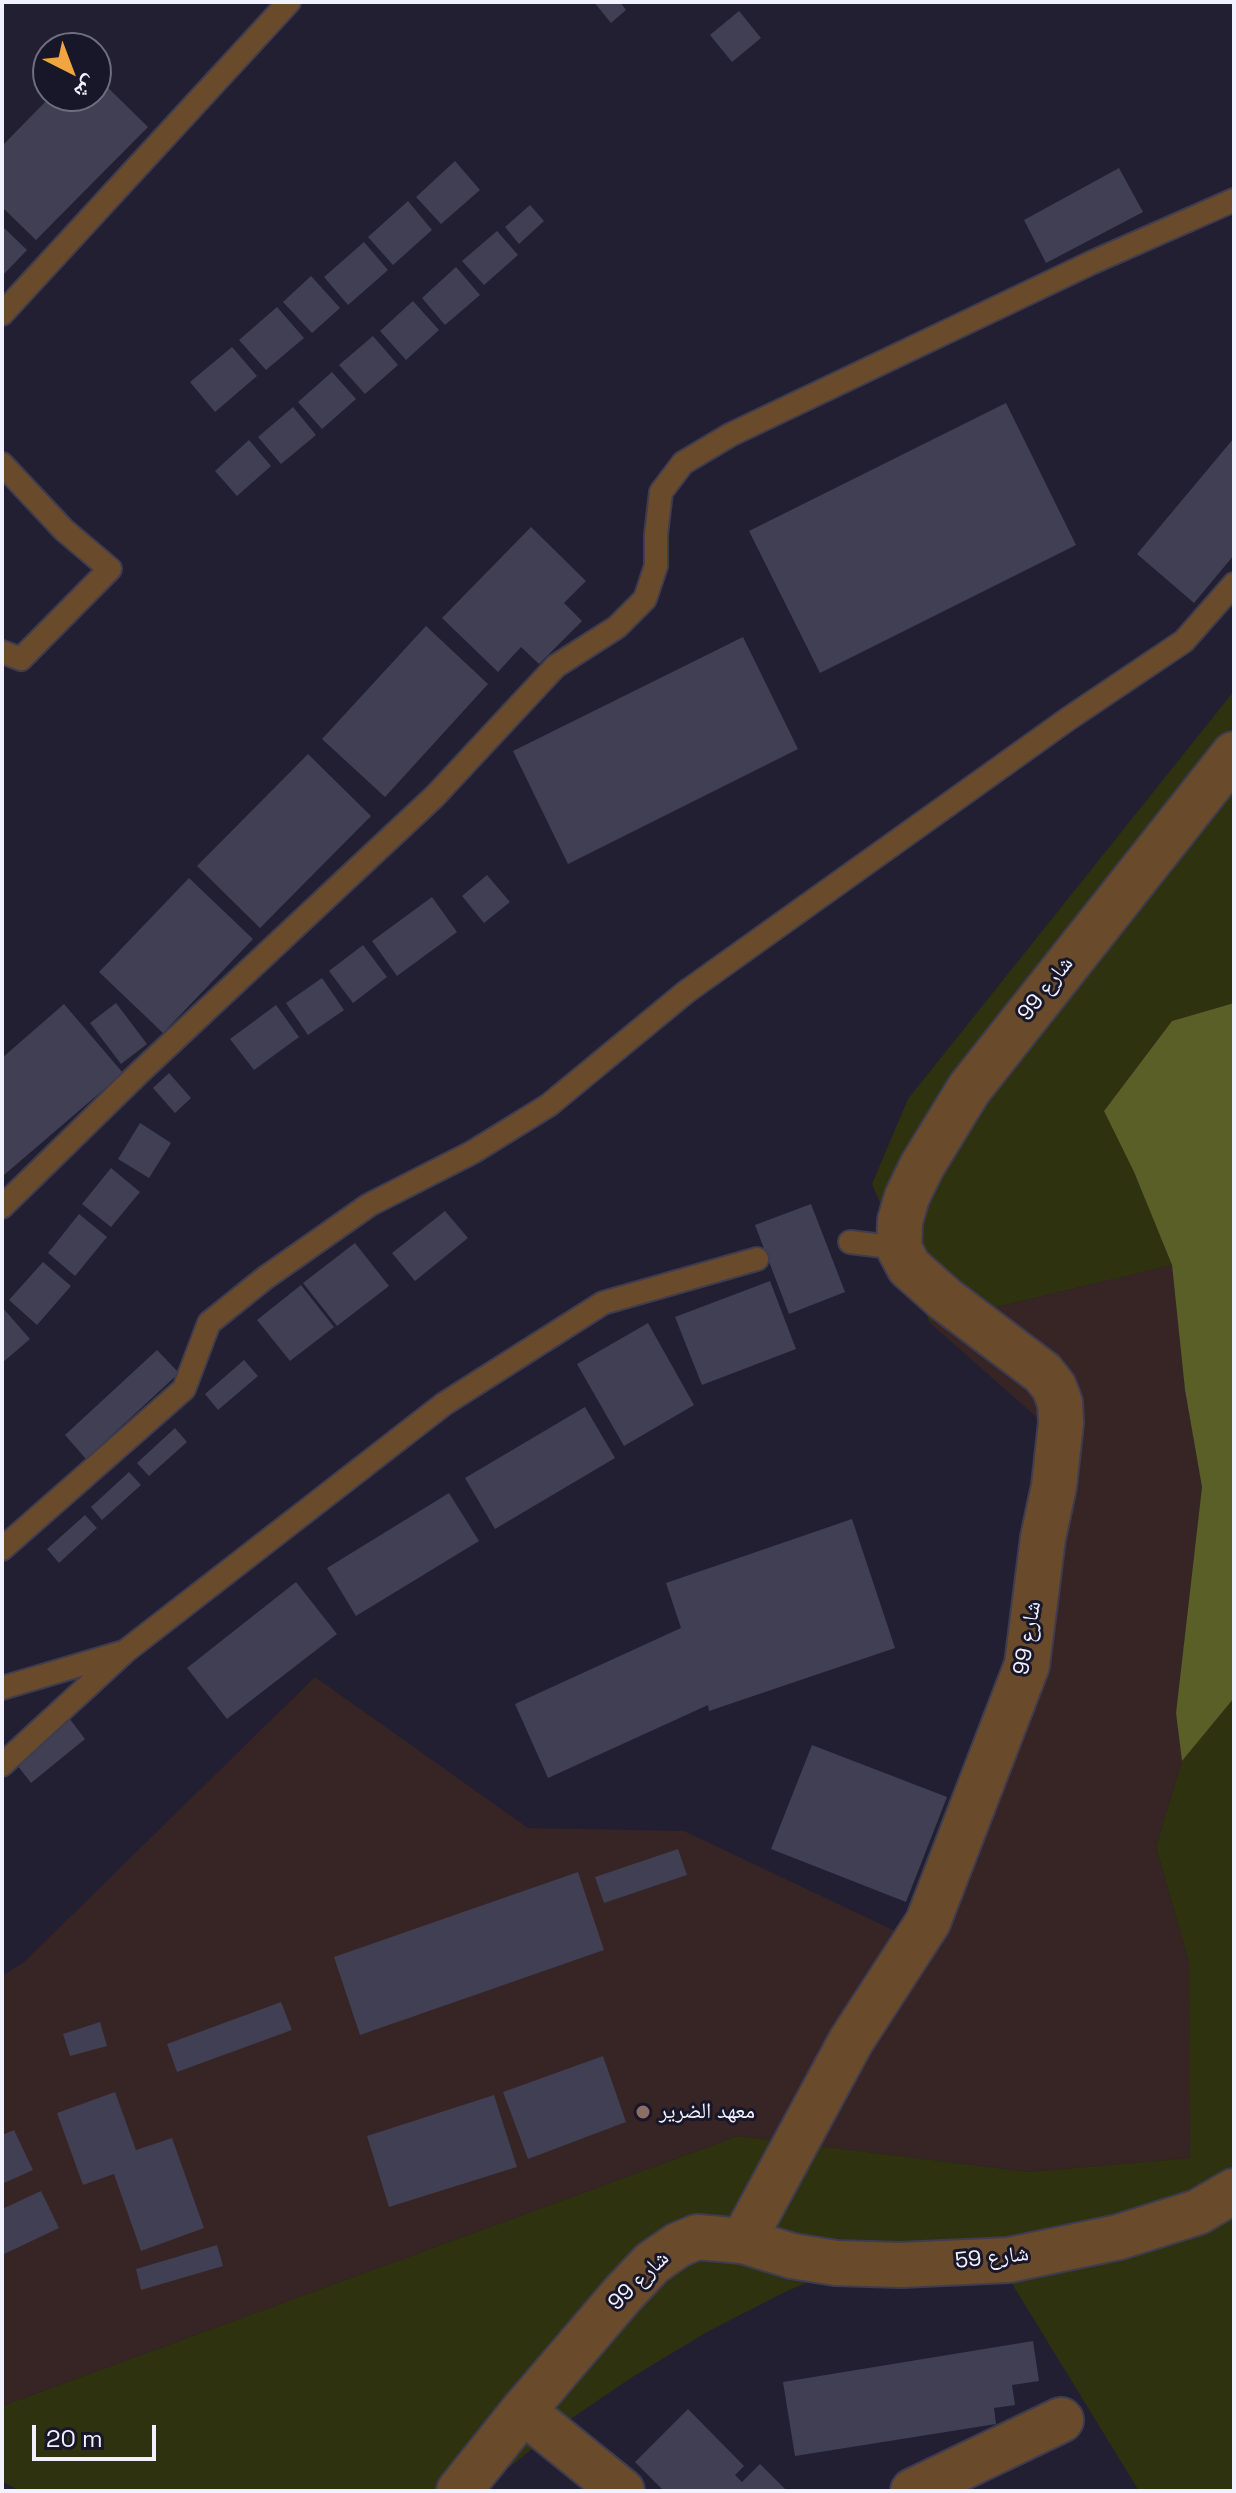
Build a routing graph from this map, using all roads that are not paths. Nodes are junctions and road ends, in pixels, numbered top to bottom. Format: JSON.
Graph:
{"nodes":[{"id":1,"x":289,"y":2,"type":"edge"},
{"id":2,"x":1234,"y":200,"type":"edge"},
{"id":3,"x":2,"y":314,"type":"edge"},
{"id":4,"x":2,"y":464,"type":"edge"},
{"id":5,"x":1234,"y":584,"type":"edge"},
{"id":6,"x":2,"y":652,"type":"edge"},
{"id":7,"x":1234,"y":754,"type":"edge"},
{"id":8,"x":2,"y":1207,"type":"edge"},
{"id":9,"x":850,"y":1242,"type":"dead end"},
{"id":10,"x":899,"y":1248,"type":"junction"},
{"id":11,"x":757,"y":1259,"type":"dead end"},
{"id":12,"x":2,"y":1549,"type":"edge"},
{"id":13,"x":127,"y":1650,"type":"junction"},
{"id":14,"x":2,"y":1688,"type":"edge"},
{"id":15,"x":2,"y":1765,"type":"edge"},
{"id":16,"x":1234,"y":2191,"type":"edge"},
{"id":17,"x":743,"y":2241,"type":"junction"},
{"id":18,"x":523,"y":2411,"type":"junction"},
{"id":19,"x":1061,"y":2420,"type":"dead end"},
{"id":20,"x":459,"y":2491,"type":"edge"},
{"id":21,"x":622,"y":2491,"type":"edge"},
{"id":22,"x":913,"y":2491,"type":"edge"}],
"edges":[{"from":1,"to":3,"type":"lane"},
{"from":2,"to":8,"type":"lane"},
{"from":4,"to":6,"type":"lane"},
{"from":5,"to":12,"type":"lane"},
{"from":7,"to":10,"type":"street","name":"شارع 99"},
{"from":9,"to":10,"type":"lane"},
{"from":10,"to":17,"type":"street","name":"شارع 99"},
{"from":11,"to":13,"type":"lane"},
{"from":13,"to":14,"type":"lane"},
{"from":13,"to":15,"type":"lane"},
{"from":16,"to":17,"type":"street","name":"شارع 59"},
{"from":17,"to":18,"type":"street","name":"شارع 99"},
{"from":18,"to":20,"type":"street","name":"شارع 99"},
{"from":18,"to":21,"type":"street"},
{"from":19,"to":22,"type":"street"}]}
